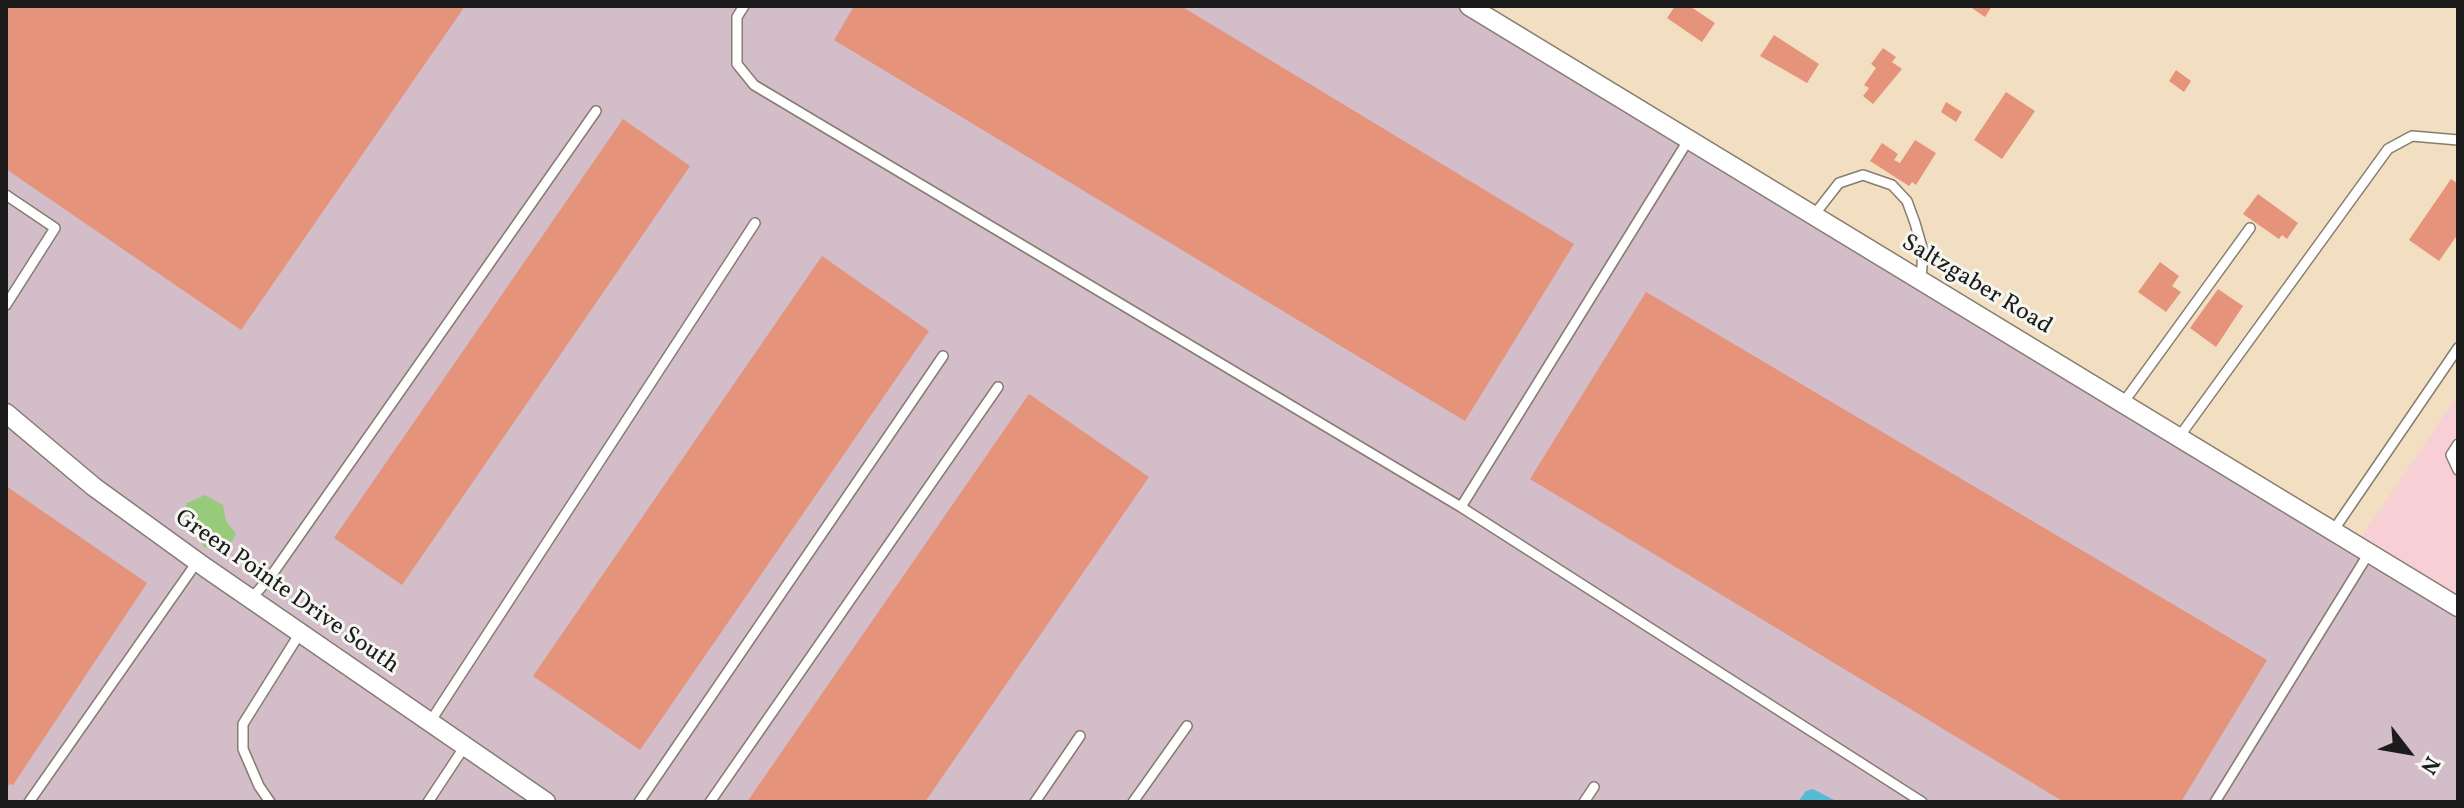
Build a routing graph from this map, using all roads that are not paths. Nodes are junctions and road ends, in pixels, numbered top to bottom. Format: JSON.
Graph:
{"nodes":[{"id":1,"x":744,"y":6,"type":"edge"},
{"id":2,"x":1469,"y":6,"type":"edge"},
{"id":3,"x":596,"y":111,"type":"dead end"},
{"id":4,"x":1689,"y":139,"type":"junction"},
{"id":5,"x":2458,"y":140,"type":"edge"},
{"id":6,"x":6,"y":195,"type":"edge"},
{"id":7,"x":1814,"y":215,"type":"junction"},
{"id":8,"x":755,"y":223,"type":"dead end"},
{"id":9,"x":2250,"y":228,"type":"dead end"},
{"id":10,"x":1921,"y":281,"type":"junction"},
{"id":11,"x":6,"y":305,"type":"edge"},
{"id":12,"x":2458,"y":348,"type":"edge"},
{"id":13,"x":943,"y":356,"type":"dead end"},
{"id":14,"x":998,"y":387,"type":"dead end"},
{"id":15,"x":2123,"y":403,"type":"junction"},
{"id":16,"x":6,"y":413,"type":"edge"},
{"id":17,"x":2179,"y":437,"type":"junction"},
{"id":18,"x":2458,"y":444,"type":"edge"},
{"id":19,"x":2458,"y":470,"type":"edge"},
{"id":20,"x":1461,"y":507,"type":"junction"},
{"id":21,"x":2333,"y":531,"type":"junction"},
{"id":22,"x":2369,"y":553,"type":"junction"},
{"id":23,"x":197,"y":562,"type":"junction"},
{"id":24,"x":251,"y":599,"type":"junction"},
{"id":25,"x":2458,"y":607,"type":"edge"},
{"id":26,"x":300,"y":633,"type":"junction"},
{"id":27,"x":430,"y":722,"type":"junction"},
{"id":28,"x":1187,"y":726,"type":"dead end"},
{"id":29,"x":1080,"y":736,"type":"dead end"},
{"id":30,"x":465,"y":746,"type":"junction"},
{"id":31,"x":1594,"y":787,"type":"dead end"},
{"id":32,"x":29,"y":802,"type":"edge"},
{"id":33,"x":270,"y":802,"type":"edge"},
{"id":34,"x":428,"y":802,"type":"edge"},
{"id":35,"x":546,"y":802,"type":"edge"},
{"id":36,"x":639,"y":802,"type":"edge"},
{"id":37,"x":710,"y":802,"type":"edge"},
{"id":38,"x":1035,"y":802,"type":"edge"},
{"id":39,"x":1133,"y":802,"type":"edge"},
{"id":40,"x":1584,"y":802,"type":"edge"},
{"id":41,"x":1922,"y":802,"type":"edge"},
{"id":42,"x":2215,"y":802,"type":"edge"}],
"edges":[{"from":1,"to":20,"type":"lane"},
{"from":2,"to":4,"type":"street","name":"Saltzgaber Road"},
{"from":3,"to":24,"type":"lane"},
{"from":4,"to":7,"type":"street","name":"Saltzgaber Road"},
{"from":4,"to":20,"type":"lane"},
{"from":5,"to":17,"type":"lane"},
{"from":6,"to":11,"type":"lane"},
{"from":7,"to":10,"type":"street","name":"Saltzgaber Road"},
{"from":7,"to":10,"type":"lane"},
{"from":8,"to":27,"type":"lane"},
{"from":9,"to":15,"type":"lane"},
{"from":10,"to":15,"type":"street","name":"Saltzgaber Road"},
{"from":12,"to":21,"type":"lane"},
{"from":13,"to":36,"type":"lane"},
{"from":14,"to":37,"type":"lane"},
{"from":15,"to":17,"type":"street","name":"Saltzgaber Road"},
{"from":16,"to":23,"type":"street","name":"Green Pointe Drive South"},
{"from":17,"to":21,"type":"street","name":"Saltzgaber Road"},
{"from":18,"to":19,"type":"lane"},
{"from":20,"to":41,"type":"lane"},
{"from":21,"to":22,"type":"street","name":"Saltzgaber Road"},
{"from":22,"to":25,"type":"street","name":"Saltzgaber Road"},
{"from":22,"to":42,"type":"lane"},
{"from":23,"to":24,"type":"street","name":"Green Pointe Drive South"},
{"from":23,"to":32,"type":"lane"},
{"from":24,"to":26,"type":"street","name":"Green Pointe Drive South"},
{"from":26,"to":27,"type":"street","name":"Green Pointe Drive South"},
{"from":26,"to":33,"type":"lane"},
{"from":27,"to":30,"type":"street","name":"Green Pointe Drive South"},
{"from":28,"to":39,"type":"lane"},
{"from":29,"to":38,"type":"lane"},
{"from":30,"to":34,"type":"lane"},
{"from":30,"to":35,"type":"street","name":"Green Pointe Drive South"},
{"from":31,"to":40,"type":"lane"}]}
